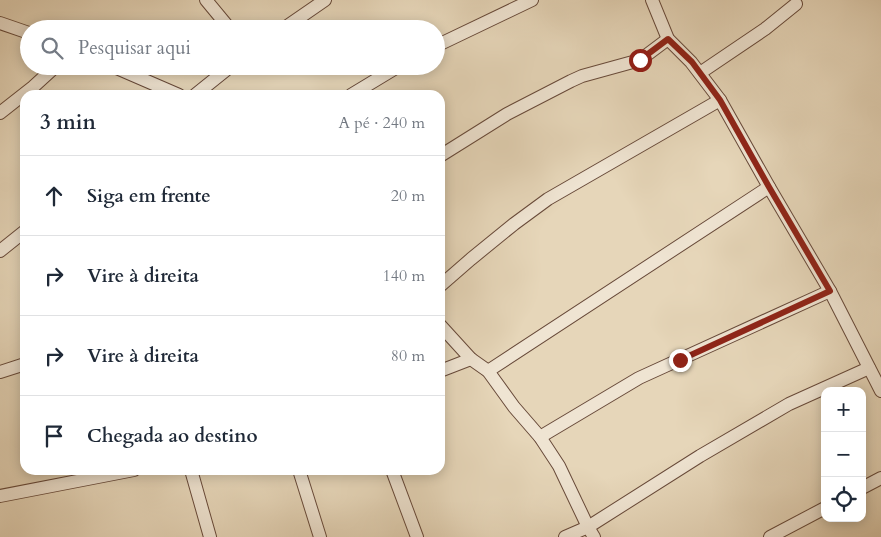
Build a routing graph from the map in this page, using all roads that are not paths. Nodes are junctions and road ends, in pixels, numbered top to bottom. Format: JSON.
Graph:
{"nodes":[{"id":1,"x":206,"y":0,"type":"edge"},
{"id":2,"x":325,"y":0,"type":"edge"},
{"id":3,"x":532,"y":0,"type":"edge"},
{"id":4,"x":652,"y":0,"type":"edge"},
{"id":5,"x":796,"y":4,"type":"dead end"},
{"id":6,"x":223,"y":20,"type":"edge"},
{"id":7,"x":296,"y":20,"type":"edge"},
{"id":8,"x":1,"y":25,"type":"edge"},
{"id":9,"x":20,"y":30,"type":"edge"},
{"id":10,"x":668,"y":39,"type":"junction"},
{"id":11,"x":445,"y":42,"type":"edge"},
{"id":12,"x":700,"y":73,"type":"junction"},
{"id":13,"x":46,"y":75,"type":"edge"},
{"id":14,"x":133,"y":75,"type":"edge"},
{"id":15,"x":220,"y":75,"type":"edge"},
{"id":16,"x":384,"y":75,"type":"edge"},
{"id":17,"x":29,"y":90,"type":"edge"},
{"id":18,"x":167,"y":90,"type":"edge"},
{"id":19,"x":201,"y":90,"type":"edge"},
{"id":20,"x":359,"y":90,"type":"edge"},
{"id":21,"x":20,"y":97,"type":"edge"},
{"id":22,"x":720,"y":100,"type":"junction"},
{"id":23,"x":0,"y":113,"type":"edge"},
{"id":24,"x":445,"y":153,"type":"edge"},
{"id":25,"x":769,"y":187,"type":"junction"},
{"id":26,"x":20,"y":235,"type":"edge"},
{"id":27,"x":0,"y":250,"type":"edge"},
{"id":28,"x":445,"y":282,"type":"edge"},
{"id":29,"x":830,"y":291,"type":"junction"},
{"id":30,"x":445,"y":330,"type":"edge"},
{"id":31,"x":471,"y":359,"type":"junction"},
{"id":32,"x":20,"y":366,"type":"edge"},
{"id":33,"x":869,"y":368,"type":"junction"},
{"id":34,"x":445,"y":369,"type":"edge"},
{"id":35,"x":488,"y":371,"type":"junction"},
{"id":36,"x":0,"y":372,"type":"edge"},
{"id":37,"x":881,"y":391,"type":"edge"},
{"id":38,"x":540,"y":437,"type":"junction"},
{"id":39,"x":108,"y":475,"type":"edge"},
{"id":40,"x":192,"y":475,"type":"edge"},
{"id":41,"x":301,"y":475,"type":"edge"},
{"id":42,"x":394,"y":475,"type":"edge"},
{"id":43,"x":881,"y":478,"type":"edge"},
{"id":44,"x":866,"y":486,"type":"edge"},
{"id":45,"x":0,"y":496,"type":"edge"},
{"id":46,"x":821,"y":510,"type":"edge"},
{"id":47,"x":591,"y":532,"type":"edge"},
{"id":48,"x":207,"y":536,"type":"edge"},
{"id":49,"x":320,"y":537,"type":"edge"},
{"id":50,"x":418,"y":537,"type":"edge"},
{"id":51,"x":564,"y":537,"type":"edge"},
{"id":52,"x":770,"y":537,"type":"edge"}],
"edges":[{"from":1,"to":6,"type":"street"},
{"from":2,"to":7,"type":"street"},
{"from":3,"to":11,"type":"street"},
{"from":4,"to":10,"type":"street"},
{"from":5,"to":12,"type":"street"},
{"from":8,"to":9,"type":"street"},
{"from":10,"to":12,"type":"street"},
{"from":10,"to":24,"type":"street"},
{"from":12,"to":22,"type":"street"},
{"from":13,"to":17,"type":"street"},
{"from":14,"to":18,"type":"street"},
{"from":15,"to":19,"type":"street"},
{"from":16,"to":20,"type":"street"},
{"from":21,"to":23,"type":"street"},
{"from":22,"to":25,"type":"street"},
{"from":22,"to":28,"type":"street"},
{"from":25,"to":29,"type":"street"},
{"from":25,"to":35,"type":"street"},
{"from":26,"to":27,"type":"street"},
{"from":29,"to":33,"type":"street"},
{"from":29,"to":38,"type":"street"},
{"from":30,"to":31,"type":"street"},
{"from":31,"to":34,"type":"street"},
{"from":31,"to":35,"type":"street"},
{"from":32,"to":36,"type":"street"},
{"from":33,"to":37,"type":"street"},
{"from":33,"to":47,"type":"street"},
{"from":35,"to":38,"type":"street"},
{"from":38,"to":47,"type":"street"},
{"from":39,"to":45,"type":"street"},
{"from":40,"to":48,"type":"street"},
{"from":41,"to":49,"type":"street"},
{"from":42,"to":50,"type":"street"},
{"from":43,"to":44,"type":"street"},
{"from":46,"to":52,"type":"street"},
{"from":47,"to":51,"type":"street"}]}
